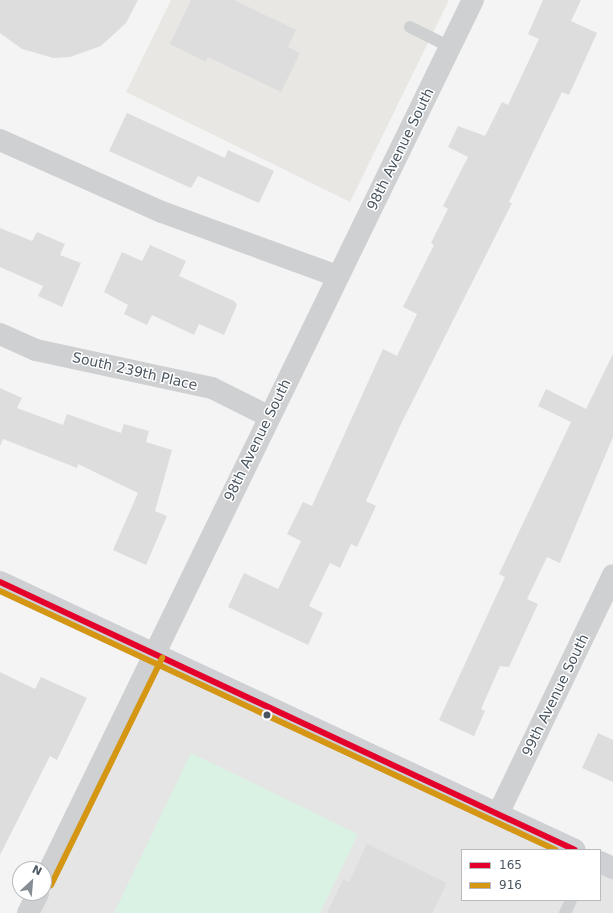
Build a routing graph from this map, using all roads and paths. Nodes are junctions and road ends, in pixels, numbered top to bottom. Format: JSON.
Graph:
{"nodes":[{"id":1,"x":473,"y":0,"type":"edge"},
{"id":2,"x":410,"y":27,"type":"dead end"},
{"id":3,"x":450,"y":47,"type":"junction"},
{"id":4,"x":0,"y":140,"type":"edge"},
{"id":5,"x":337,"y":276,"type":"junction"},
{"id":6,"x":0,"y":334,"type":"edge"},
{"id":7,"x":268,"y":416,"type":"junction"},
{"id":8,"x":613,"y":575,"type":"edge"},
{"id":9,"x":0,"y":582,"type":"edge"},
{"id":10,"x":155,"y":654,"type":"junction"},
{"id":11,"x":498,"y":814,"type":"junction"},
{"id":12,"x":573,"y":849,"type":"edge"},
{"id":13,"x":601,"y":862,"type":"edge"},
{"id":14,"x":52,"y":865,"type":"edge"},
{"id":15,"x":613,"y":868,"type":"edge"},
{"id":16,"x":34,"y":901,"type":"edge"},
{"id":17,"x":571,"y":901,"type":"edge"},
{"id":18,"x":28,"y":913,"type":"edge"},
{"id":19,"x":565,"y":913,"type":"edge"}],
"edges":[{"from":1,"to":3,"type":"street","name":"98th Avenue South"},
{"from":2,"to":3,"type":"lane"},
{"from":3,"to":5,"type":"street","name":"98th Avenue South"},
{"from":4,"to":5,"type":"street"},
{"from":5,"to":7,"type":"street","name":"98th Avenue South"},
{"from":6,"to":7,"type":"street","name":"South 239th Place"},
{"from":7,"to":10,"type":"street","name":"98th Avenue South"},
{"from":8,"to":11,"type":"street","name":"99th Avenue South"},
{"from":9,"to":10,"type":"main road"},
{"from":10,"to":11,"type":"main road"},
{"from":10,"to":14,"type":"street","name":"98th Avenue South"},
{"from":11,"to":12,"type":"main road"},
{"from":13,"to":15,"type":"main road"},
{"from":16,"to":18,"type":"street"},
{"from":17,"to":19,"type":"lane"}]}
